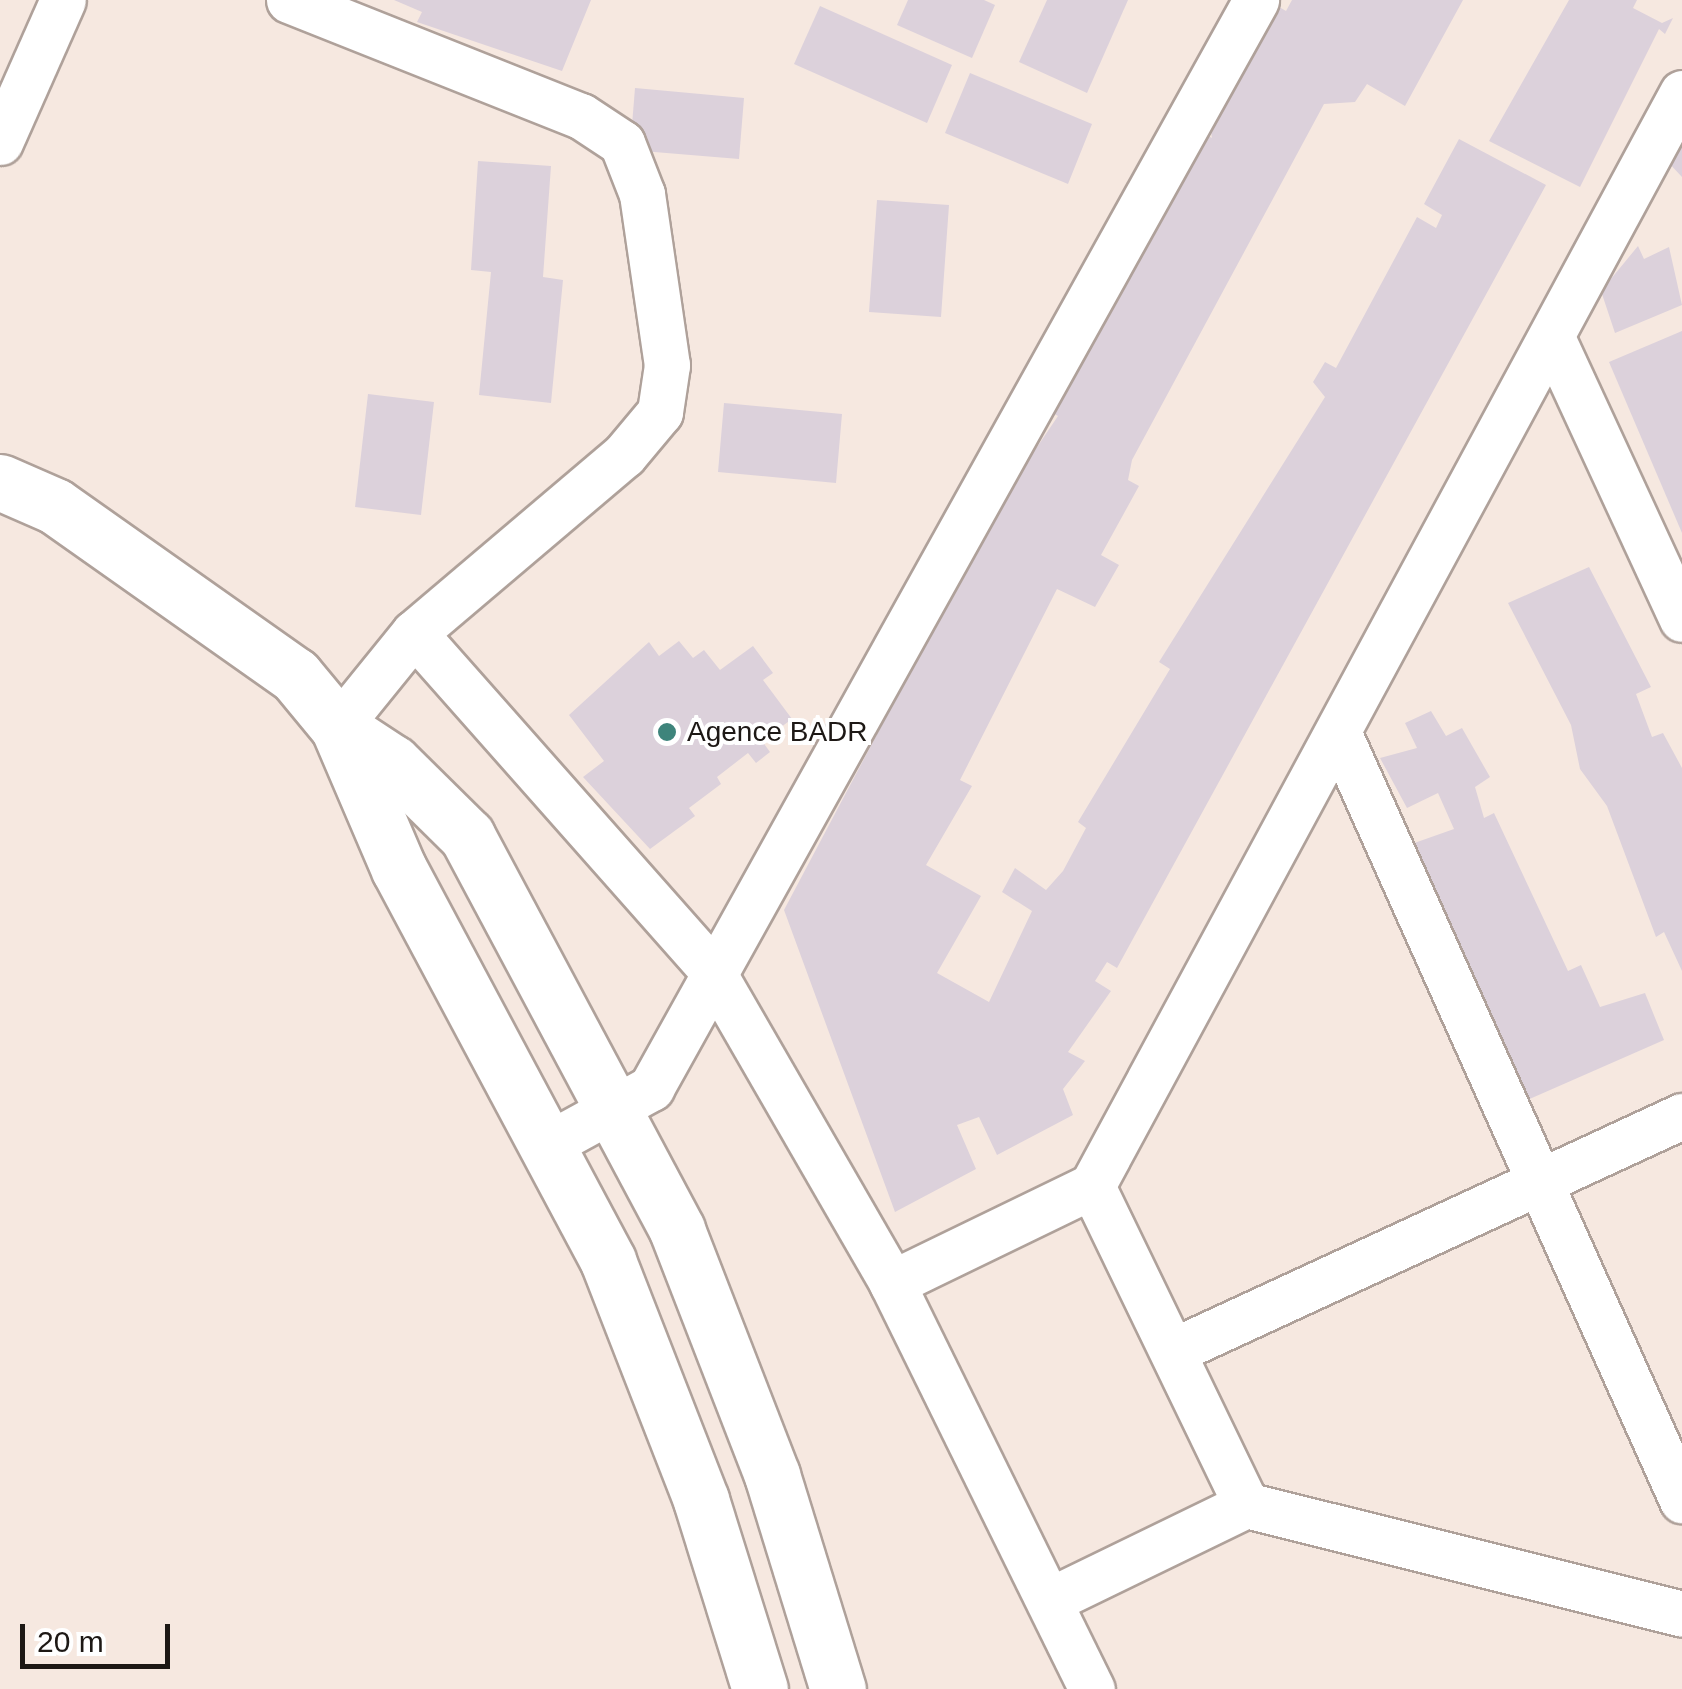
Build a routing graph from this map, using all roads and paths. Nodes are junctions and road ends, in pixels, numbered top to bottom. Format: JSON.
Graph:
{"nodes":[{"id":1,"x":63,"y":0,"type":"edge"},
{"id":2,"x":290,"y":0,"type":"edge"},
{"id":3,"x":1256,"y":0,"type":"edge"},
{"id":4,"x":1682,"y":93,"type":"edge"},
{"id":5,"x":0,"y":142,"type":"edge"},
{"id":6,"x":1554,"y":342,"type":"junction"},
{"id":7,"x":0,"y":482,"type":"edge"},
{"id":8,"x":1682,"y":619,"type":"edge"},
{"id":9,"x":414,"y":633,"type":"junction"},
{"id":10,"x":338,"y":727,"type":"junction"},
{"id":11,"x":1338,"y":732,"type":"junction"},
{"id":12,"x":711,"y":970,"type":"junction"},
{"id":13,"x":613,"y":1110,"type":"junction"},
{"id":14,"x":1682,"y":1116,"type":"edge"},
{"id":15,"x":547,"y":1145,"type":"junction"},
{"id":16,"x":1538,"y":1182,"type":"junction"},
{"id":17,"x":1092,"y":1186,"type":"junction"},
{"id":18,"x":892,"y":1282,"type":"junction"},
{"id":19,"x":1173,"y":1351,"type":"junction"},
{"id":20,"x":1682,"y":1500,"type":"edge"},
{"id":21,"x":1246,"y":1505,"type":"junction"},
{"id":22,"x":1050,"y":1600,"type":"junction"},
{"id":23,"x":1682,"y":1614,"type":"edge"},
{"id":24,"x":760,"y":1689,"type":"edge"},
{"id":25,"x":838,"y":1689,"type":"edge"},
{"id":26,"x":1092,"y":1689,"type":"edge"}],
"edges":[{"from":1,"to":5,"type":"street"},
{"from":2,"to":9,"type":"street"},
{"from":3,"to":12,"type":"street"},
{"from":4,"to":6,"type":"street"},
{"from":6,"to":8,"type":"street"},
{"from":6,"to":11,"type":"street"},
{"from":7,"to":10,"type":"main road"},
{"from":9,"to":10,"type":"street"},
{"from":9,"to":12,"type":"street"},
{"from":10,"to":13,"type":"main road"},
{"from":10,"to":15,"type":"main road"},
{"from":11,"to":16,"type":"street"},
{"from":11,"to":17,"type":"street"},
{"from":12,"to":13,"type":"street"},
{"from":12,"to":18,"type":"street"},
{"from":13,"to":15,"type":"street"},
{"from":13,"to":25,"type":"main road"},
{"from":14,"to":16,"type":"street"},
{"from":15,"to":24,"type":"main road"},
{"from":16,"to":19,"type":"street"},
{"from":16,"to":20,"type":"street"},
{"from":17,"to":18,"type":"street"},
{"from":17,"to":19,"type":"street"},
{"from":18,"to":22,"type":"street"},
{"from":19,"to":21,"type":"street"},
{"from":21,"to":22,"type":"street"},
{"from":21,"to":23,"type":"street"},
{"from":22,"to":26,"type":"street"}]}
